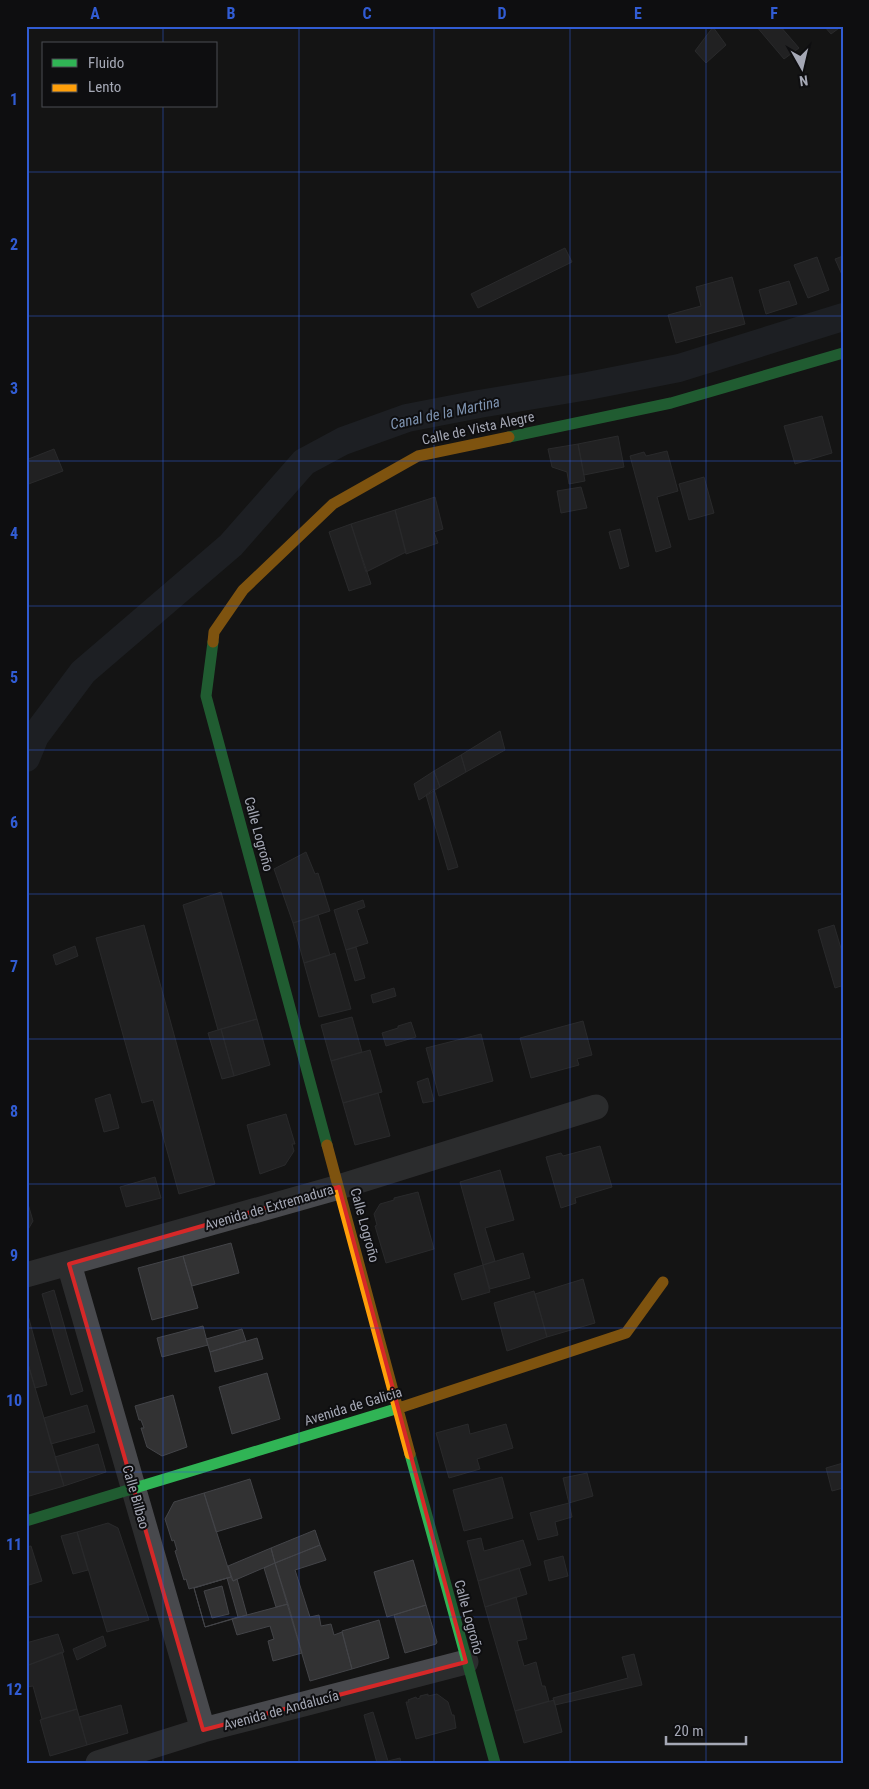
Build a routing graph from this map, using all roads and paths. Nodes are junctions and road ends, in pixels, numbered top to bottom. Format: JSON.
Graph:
{"nodes":[{"id":1,"x":843,"y":353,"type":"edge"},
{"id":2,"x":206,"y":696,"type":"joint"},
{"id":3,"x":596,"y":1107,"type":"dead end"},
{"id":4,"x":339,"y":1187,"type":"junction"},
{"id":5,"x":69,"y":1264,"type":"junction"},
{"id":6,"x":26,"y":1275,"type":"edge"},
{"id":7,"x":663,"y":1282,"type":"dead end"},
{"id":8,"x":398,"y":1408,"type":"junction"},
{"id":9,"x":133,"y":1488,"type":"junction"},
{"id":10,"x":26,"y":1521,"type":"edge"},
{"id":11,"x":466,"y":1662,"type":"junction"},
{"id":12,"x":203,"y":1730,"type":"junction"},
{"id":13,"x":98,"y":1763,"type":"edge"},
{"id":14,"x":495,"y":1763,"type":"edge"}],
"edges":[{"from":1,"to":2,"type":"street","name":"Calle de Vista Alegre"},
{"from":2,"to":4,"type":"street","name":"Calle Logroño"},
{"from":3,"to":4,"type":"street","name":"Avenida de Extremadura"},
{"from":4,"to":5,"type":"street","name":"Avenida de Extremadura"},
{"from":4,"to":8,"type":"street","name":"Calle Logroño"},
{"from":5,"to":6,"type":"street","name":"Avenida de Extremadura"},
{"from":5,"to":9,"type":"street","name":"Calle Bilbao"},
{"from":7,"to":8,"type":"street","name":"Avenida de Galicia"},
{"from":8,"to":9,"type":"street","name":"Avenida de Galicia"},
{"from":8,"to":11,"type":"street","name":"Calle Logroño"},
{"from":9,"to":10,"type":"street","name":"Avenida de Galicia"},
{"from":9,"to":12,"type":"street","name":"Calle Bilbao"},
{"from":11,"to":12,"type":"street","name":"Avenida de Andalucía"},
{"from":11,"to":14,"type":"street","name":"Calle Logroño"},
{"from":12,"to":13,"type":"street","name":"Avenida de Andalucía"}]}
